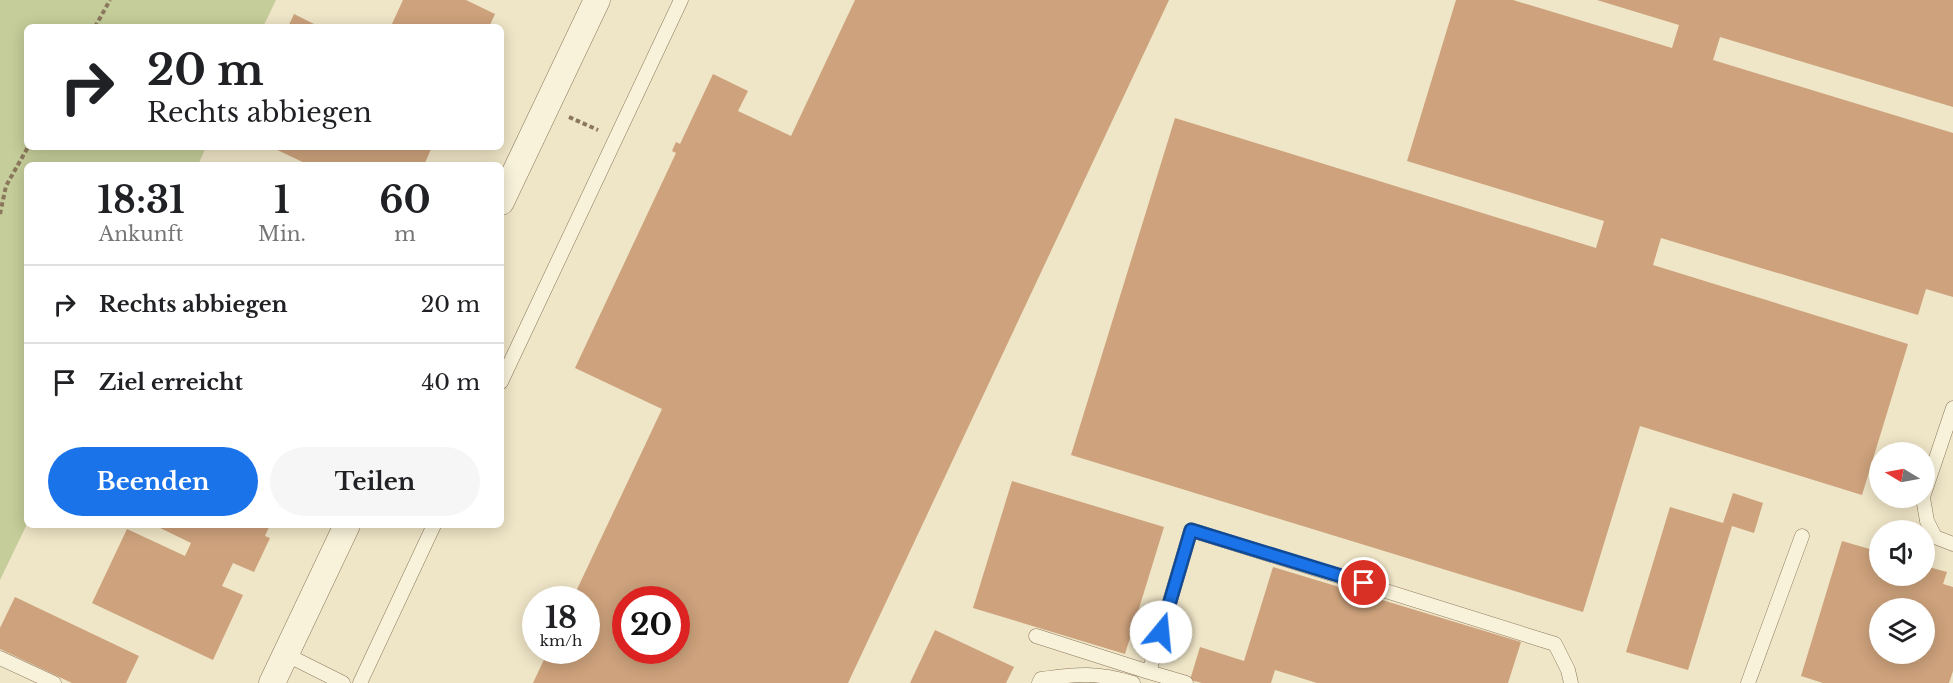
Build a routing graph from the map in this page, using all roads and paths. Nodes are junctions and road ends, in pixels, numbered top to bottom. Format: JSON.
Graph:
{"nodes":[{"id":1,"x":110,"y":0,"type":"edge"},
{"id":2,"x":597,"y":0,"type":"edge"},
{"id":3,"x":681,"y":0,"type":"edge"},
{"id":4,"x":97,"y":24,"type":"edge"},
{"id":5,"x":546,"y":107,"type":"junction"},
{"id":6,"x":616,"y":138,"type":"junction"},
{"id":7,"x":26,"y":150,"type":"edge"},
{"id":8,"x":504,"y":196,"type":"edge"},
{"id":9,"x":0,"y":214,"type":"edge"},
{"id":10,"x":504,"y":376,"type":"edge"},
{"id":11,"x":1953,"y":408,"type":"edge"},
{"id":12,"x":1935,"y":463,"type":"edge"},
{"id":13,"x":1925,"y":508,"type":"edge"},
{"id":14,"x":346,"y":528,"type":"edge"},
{"id":15,"x":433,"y":528,"type":"edge"},
{"id":16,"x":1802,"y":536,"type":"dead end"},
{"id":17,"x":1953,"y":544,"type":"edge"},
{"id":18,"x":1036,"y":636,"type":"dead end"},
{"id":19,"x":285,"y":654,"type":"junction"},
{"id":20,"x":0,"y":658,"type":"edge"},
{"id":21,"x":1149,"y":672,"type":"junction"},
{"id":22,"x":54,"y":683,"type":"edge"},
{"id":23,"x":272,"y":683,"type":"edge"},
{"id":24,"x":343,"y":683,"type":"edge"},
{"id":25,"x":360,"y":683,"type":"edge"},
{"id":26,"x":1039,"y":683,"type":"edge"},
{"id":27,"x":1133,"y":683,"type":"edge"},
{"id":28,"x":1186,"y":683,"type":"edge"},
{"id":29,"x":1571,"y":683,"type":"edge"},
{"id":30,"x":1748,"y":683,"type":"edge"}],
"edges":[{"from":1,"to":4,"type":"path"},
{"from":2,"to":5,"type":"street"},
{"from":3,"to":6,"type":"lane"},
{"from":5,"to":6,"type":"path"},
{"from":5,"to":8,"type":"street"},
{"from":6,"to":10,"type":"lane"},
{"from":7,"to":9,"type":"path"},
{"from":11,"to":12,"type":"lane"},
{"from":13,"to":17,"type":"lane"},
{"from":14,"to":19,"type":"street"},
{"from":15,"to":25,"type":"lane"},
{"from":16,"to":30,"type":"lane"},
{"from":18,"to":21,"type":"lane"},
{"from":19,"to":23,"type":"street"},
{"from":19,"to":24,"type":"lane"},
{"from":20,"to":22,"type":"lane"},
{"from":21,"to":28,"type":"lane"},
{"from":21,"to":29,"type":"lane"},
{"from":26,"to":27,"type":"lane"}]}
